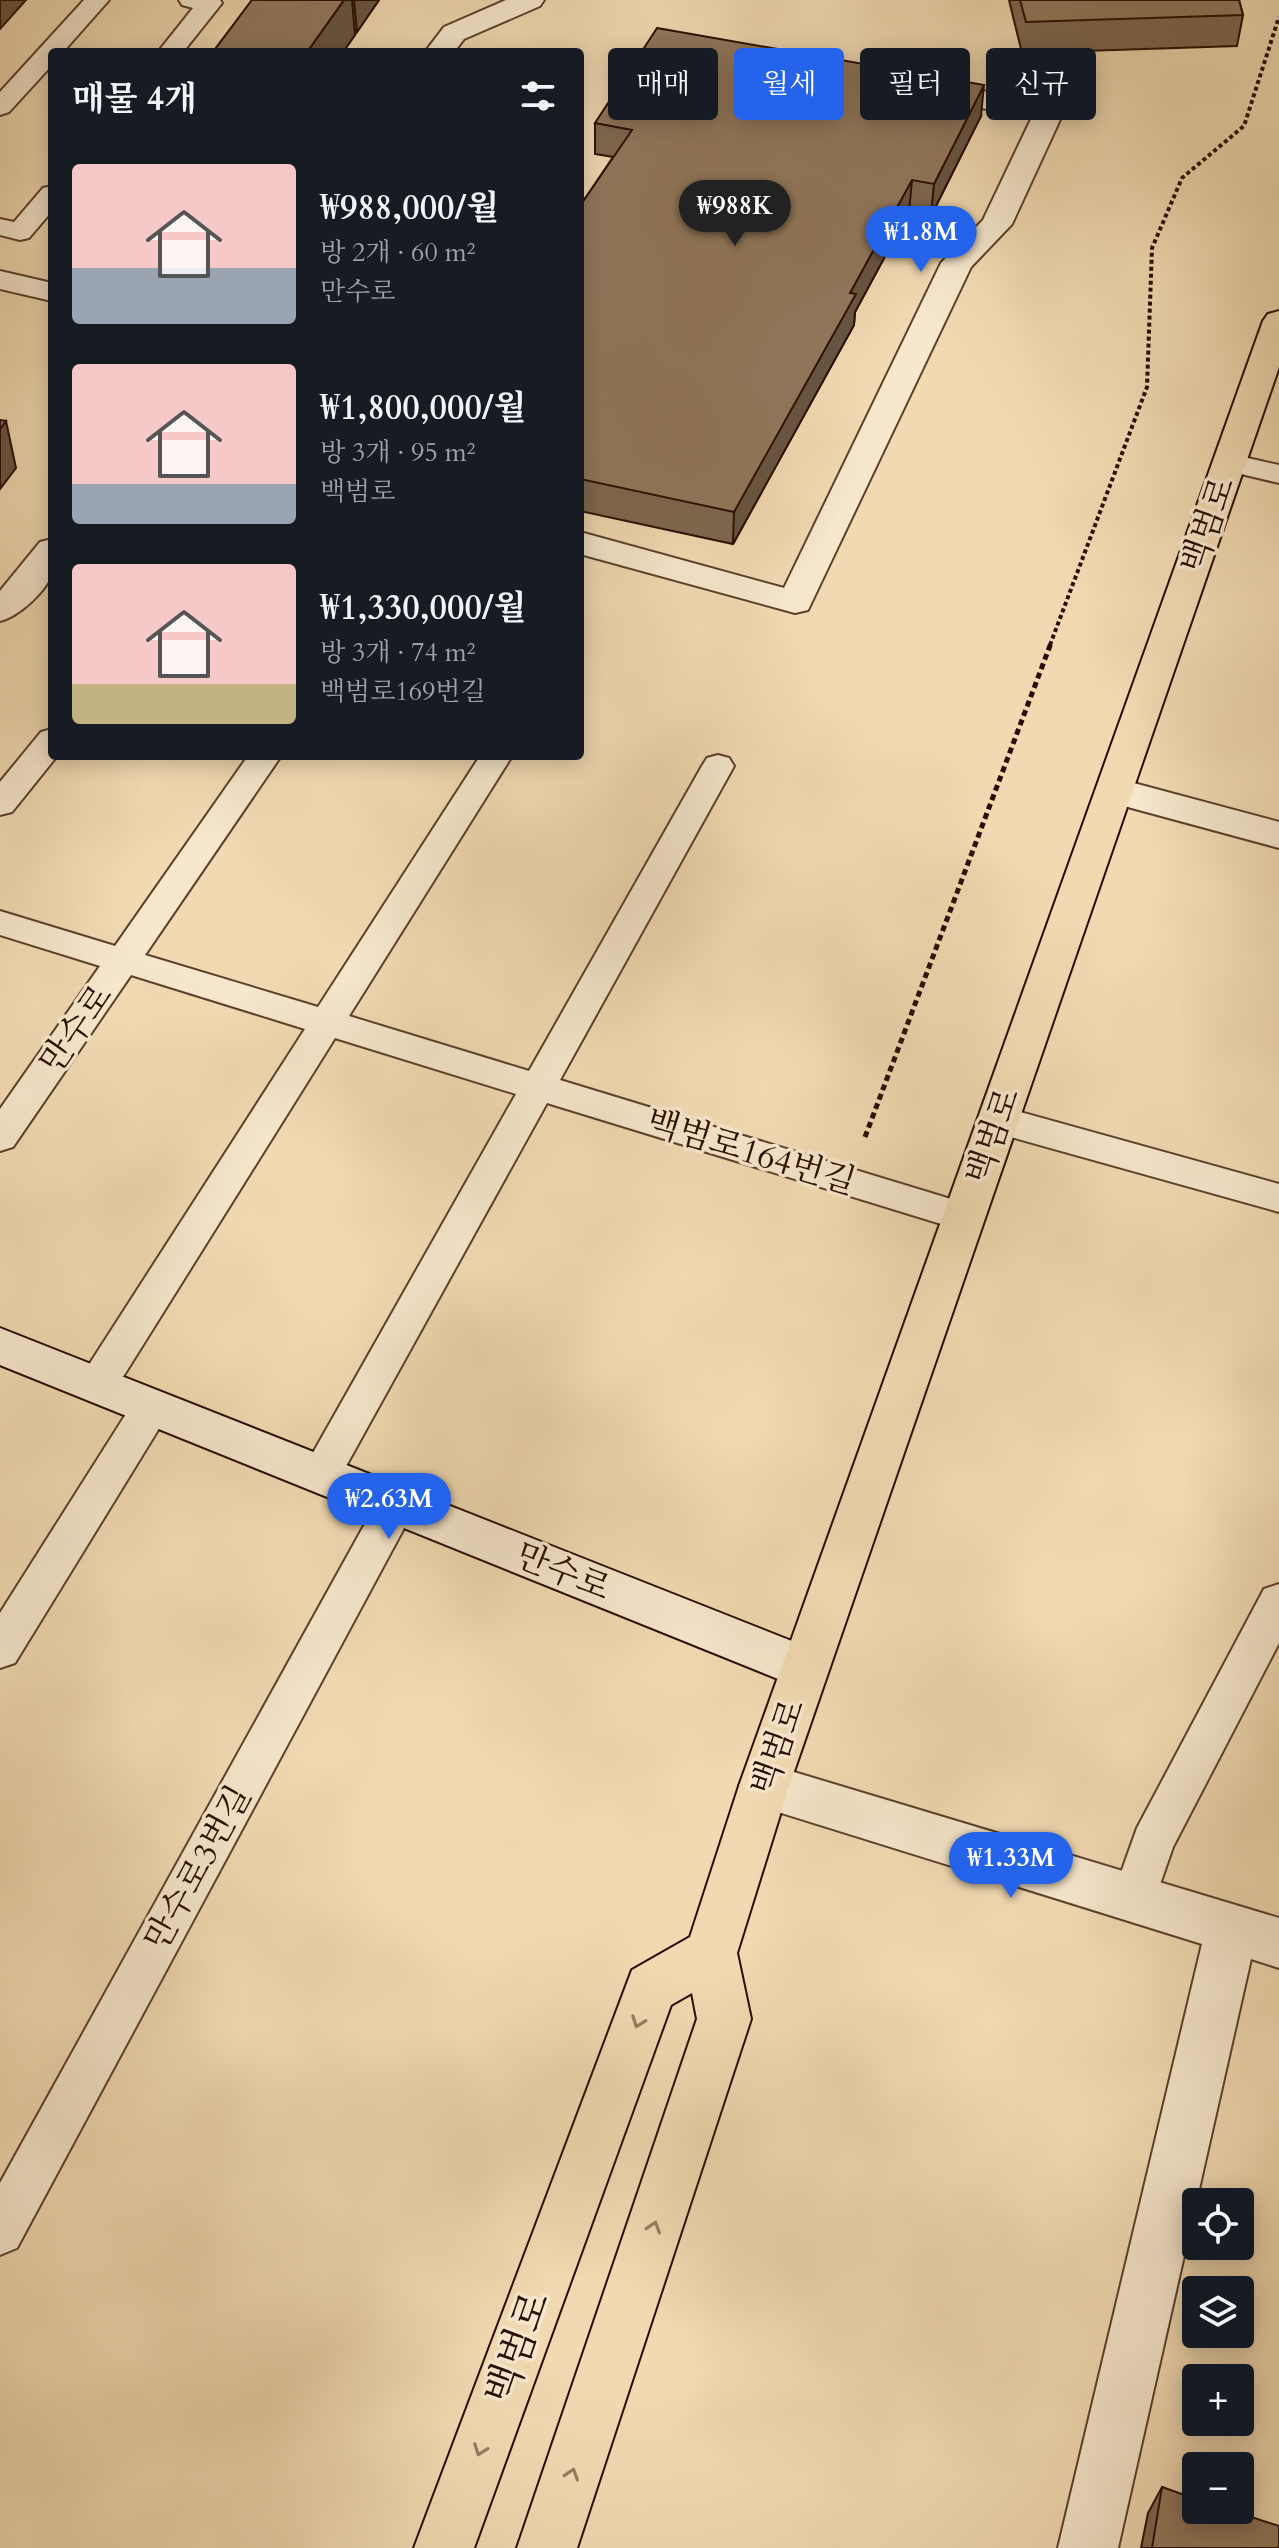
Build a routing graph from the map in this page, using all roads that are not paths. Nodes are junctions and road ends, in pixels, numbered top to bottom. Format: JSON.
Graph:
{"nodes":[{"id":1,"x":97,"y":0,"type":"edge"},
{"id":2,"x":191,"y":0,"type":"edge"},
{"id":3,"x":530,"y":0,"type":"edge"},
{"id":4,"x":53,"y":48,"type":"edge"},
{"id":5,"x":173,"y":48,"type":"edge"},
{"id":6,"x":442,"y":48,"type":"edge"},
{"id":7,"x":48,"y":54,"type":"edge"},
{"id":8,"x":970,"y":98,"type":"edge"},
{"id":9,"x":0,"y":107,"type":"edge"},
{"id":10,"x":48,"y":199,"type":"edge"},
{"id":11,"x":0,"y":227,"type":"edge"},
{"id":12,"x":0,"y":280,"type":"edge"},
{"id":13,"x":48,"y":291,"type":"edge"},
{"id":14,"x":1279,"y":321,"type":"edge"},
{"id":15,"x":1230,"y":463,"type":"junction"},
{"id":16,"x":1279,"y":474,"type":"edge"},
{"id":17,"x":584,"y":544,"type":"edge"},
{"id":18,"x":48,"y":562,"type":"edge"},
{"id":19,"x":0,"y":610,"type":"edge"},
{"id":20,"x":48,"y":745,"type":"edge"},
{"id":21,"x":262,"y":760,"type":"edge"},
{"id":22,"x":493,"y":760,"type":"edge"},
{"id":23,"x":718,"y":766,"type":"dead end"},
{"id":24,"x":1115,"y":791,"type":"junction"},
{"id":25,"x":0,"y":804,"type":"edge"},
{"id":26,"x":1279,"y":835,"type":"edge"},
{"id":27,"x":0,"y":923,"type":"edge"},
{"id":28,"x":124,"y":960,"type":"junction"},
{"id":29,"x":328,"y":1023,"type":"junction"},
{"id":30,"x":538,"y":1088,"type":"junction"},
{"id":31,"x":999,"y":1120,"type":"junction"},
{"id":32,"x":0,"y":1137,"type":"edge"},
{"id":33,"x":1279,"y":1198,"type":"edge"},
{"id":34,"x":964,"y":1217,"type":"junction"},
{"id":35,"x":0,"y":1346,"type":"edge"},
{"id":36,"x":97,"y":1385,"type":"junction"},
{"id":37,"x":152,"y":1406,"type":"junction"},
{"id":38,"x":321,"y":1474,"type":"junction"},
{"id":39,"x":396,"y":1505,"type":"junction"},
{"id":40,"x":1279,"y":1602,"type":"edge"},
{"id":41,"x":0,"y":1650,"type":"edge"},
{"id":42,"x":805,"y":1668,"type":"junction"},
{"id":43,"x":764,"y":1786,"type":"junction"},
{"id":44,"x":1134,"y":1898,"type":"junction"},
{"id":45,"x":1256,"y":1936,"type":"edge"},
{"id":46,"x":711,"y":1953,"type":"junction"},
{"id":47,"x":0,"y":2231,"type":"edge"},
{"id":48,"x":444,"y":2548,"type":"edge"},
{"id":49,"x":547,"y":2548,"type":"edge"},
{"id":50,"x":1088,"y":2548,"type":"edge"}],
"edges":[{"from":1,"to":4,"type":"lane"},
{"from":2,"to":5,"type":"lane"},
{"from":3,"to":6,"type":"street"},
{"from":7,"to":9,"type":"lane"},
{"from":8,"to":17,"type":"street"},
{"from":10,"to":11,"type":"lane"},
{"from":12,"to":13,"type":"street"},
{"from":14,"to":15,"type":"main road","name":"백범로"},
{"from":15,"to":16,"type":"lane"},
{"from":15,"to":24,"type":"main road","name":"백범로"},
{"from":18,"to":19,"type":"street"},
{"from":20,"to":25,"type":"lane"},
{"from":21,"to":28,"type":"lane"},
{"from":22,"to":29,"type":"lane"},
{"from":23,"to":30,"type":"lane"},
{"from":24,"to":26,"type":"street"},
{"from":24,"to":31,"type":"main road","name":"백범로"},
{"from":27,"to":28,"type":"lane","name":"백범로164번길"},
{"from":28,"to":29,"type":"lane","name":"백범로164번길"},
{"from":28,"to":32,"type":"lane","name":"만수로"},
{"from":29,"to":30,"type":"lane","name":"백범로164번길"},
{"from":29,"to":36,"type":"lane"},
{"from":30,"to":34,"type":"lane","name":"백범로164번길"},
{"from":30,"to":38,"type":"lane"},
{"from":31,"to":33,"type":"lane"},
{"from":31,"to":34,"type":"main road","name":"백범로"},
{"from":34,"to":42,"type":"main road","name":"백범로"},
{"from":35,"to":36,"type":"street","name":"만수로"},
{"from":36,"to":37,"type":"street","name":"만수로"},
{"from":37,"to":38,"type":"street","name":"만수로"},
{"from":37,"to":41,"type":"lane"},
{"from":38,"to":39,"type":"street","name":"만수로"},
{"from":39,"to":42,"type":"street","name":"만수로"},
{"from":39,"to":47,"type":"lane","name":"만수로3번길"},
{"from":40,"to":44,"type":"lane"},
{"from":42,"to":43,"type":"main road","name":"백범로"},
{"from":43,"to":44,"type":"street"},
{"from":43,"to":46,"type":"main road","name":"백범로"},
{"from":44,"to":45,"type":"street"},
{"from":45,"to":50,"type":"street"},
{"from":46,"to":48,"type":"main road","name":"백범로","one_way":true},
{"from":49,"to":46,"type":"main road","name":"백범로","one_way":true}]}
